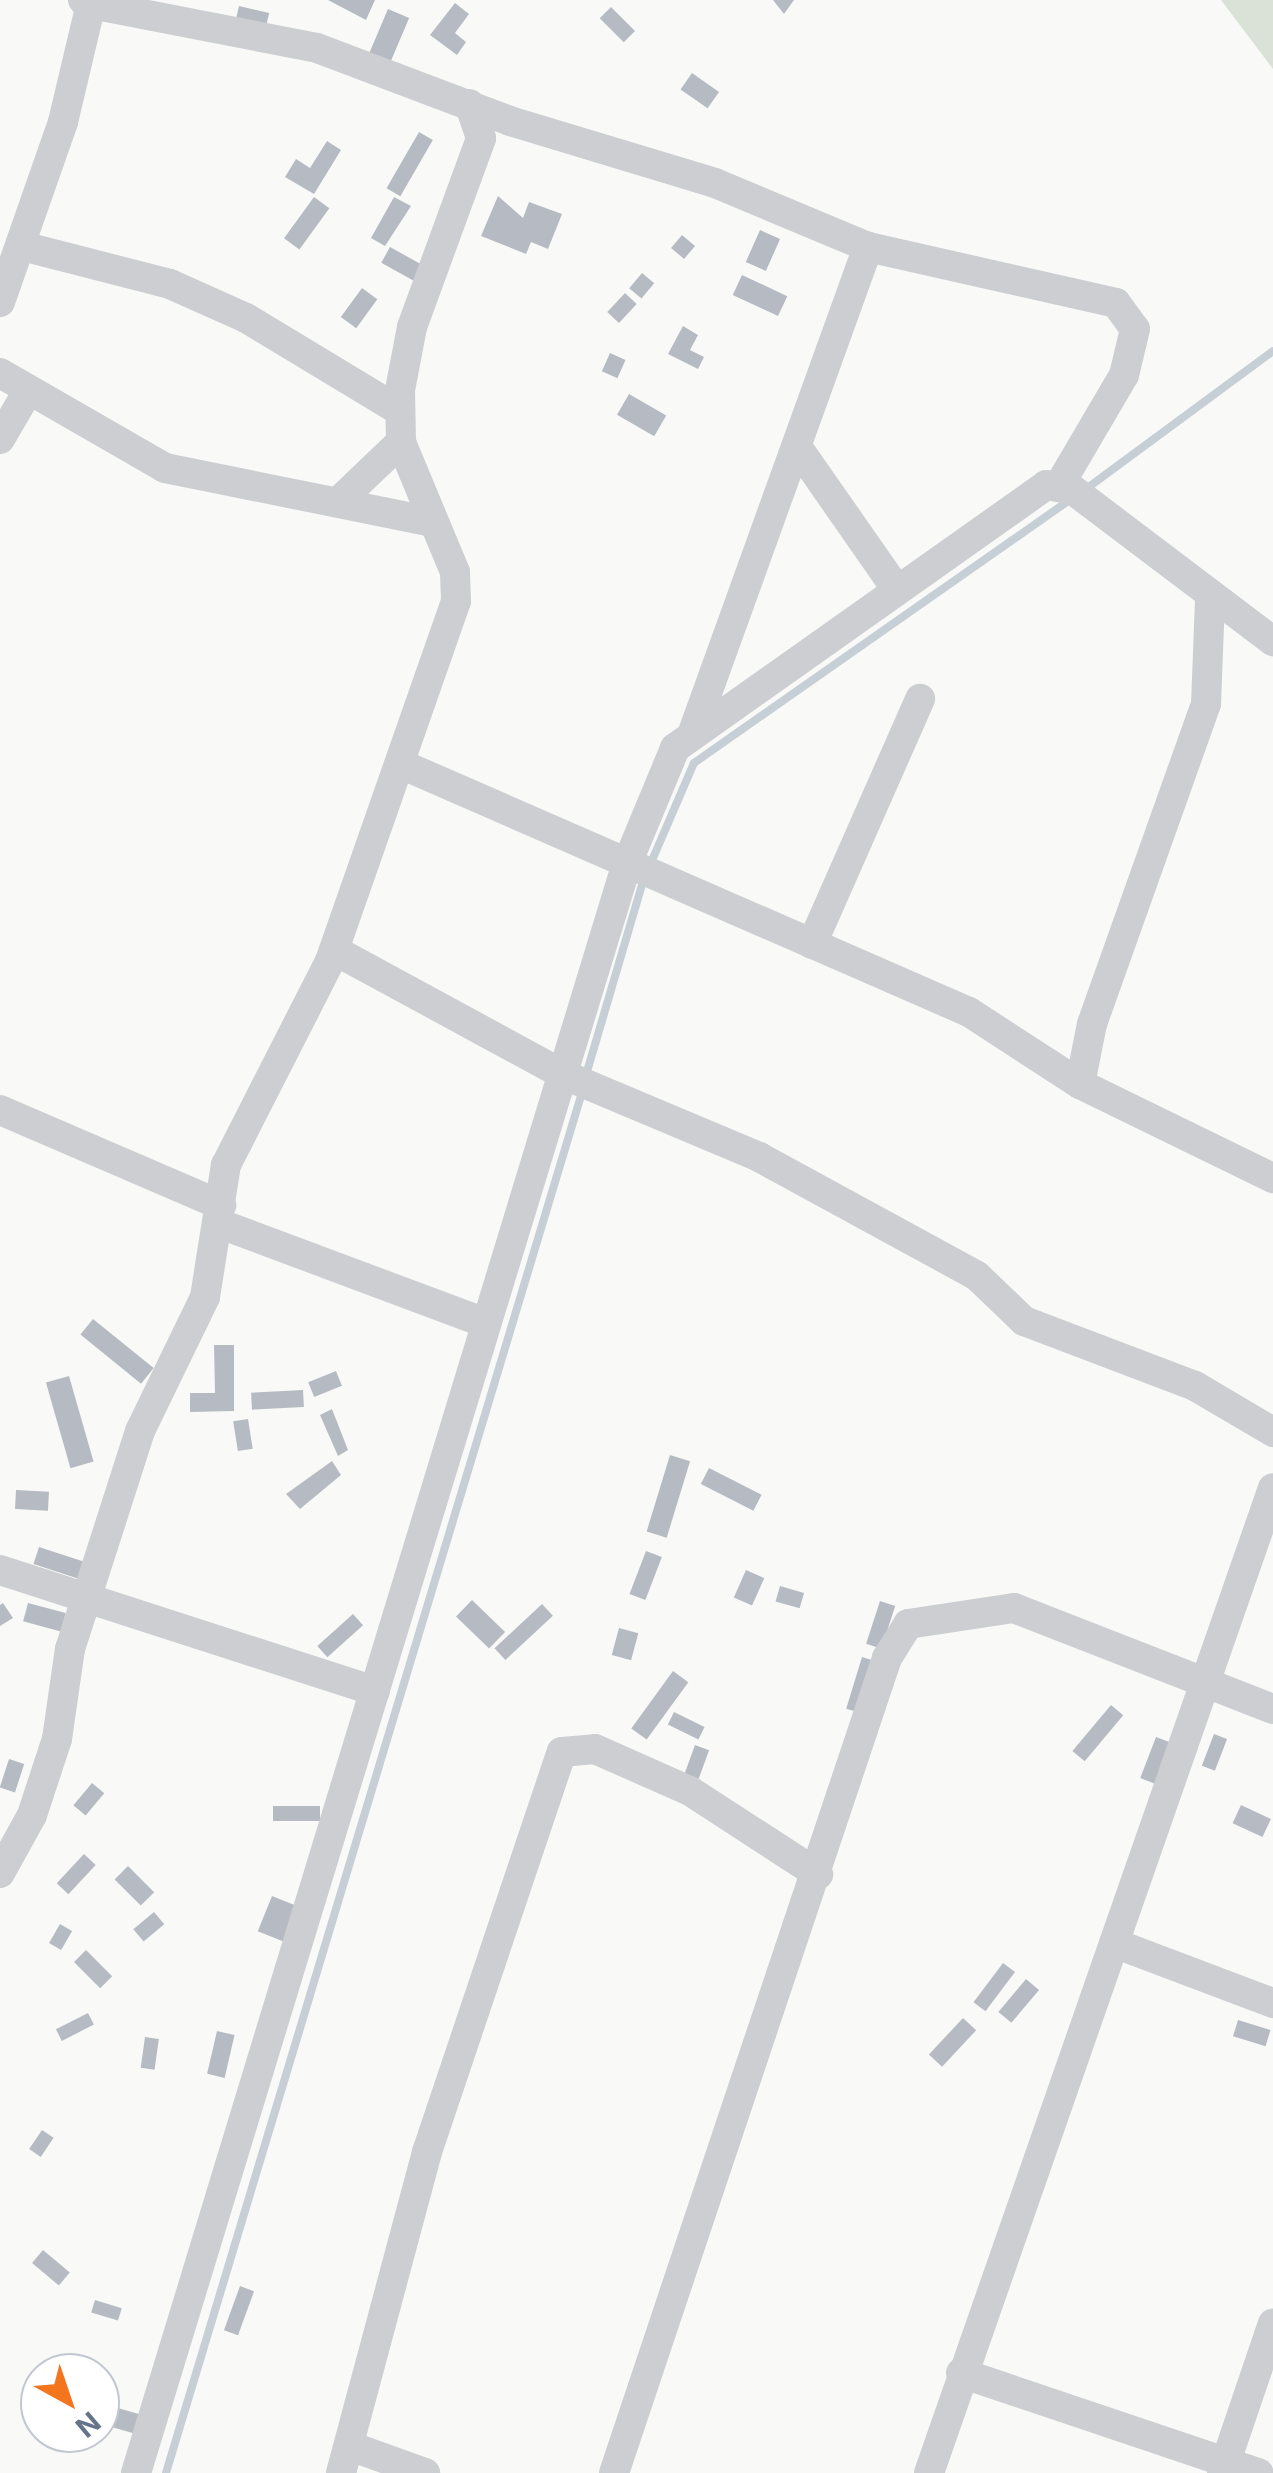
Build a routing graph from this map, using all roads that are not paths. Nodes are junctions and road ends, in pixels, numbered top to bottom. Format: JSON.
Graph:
{"nodes":[{"id":1,"x":87,"y":2,"type":"edge"},
{"id":2,"x":469,"y":104,"type":"junction"},
{"id":3,"x":510,"y":121,"type":"junction"},
{"id":4,"x":481,"y":138,"type":"junction"},
{"id":5,"x":22,"y":246,"type":"junction"},
{"id":6,"x":868,"y":247,"type":"junction"},
{"id":7,"x":0,"y":302,"type":"edge"},
{"id":8,"x":0,"y":373,"type":"edge"},
{"id":9,"x":28,"y":391,"type":"junction"},
{"id":10,"x":400,"y":410,"type":"junction"},
{"id":11,"x":0,"y":440,"type":"edge"},
{"id":12,"x":401,"y":442,"type":"junction"},
{"id":13,"x":798,"y":448,"type":"junction"},
{"id":14,"x":1072,"y":491,"type":"junction"},
{"id":15,"x":340,"y":501,"type":"junction"},
{"id":16,"x":433,"y":522,"type":"junction"},
{"id":17,"x":897,"y":590,"type":"junction"},
{"id":18,"x":1210,"y":601,"type":"junction"},
{"id":19,"x":1273,"y":641,"type":"edge"},
{"id":20,"x":920,"y":698,"type":"dead end"},
{"id":21,"x":693,"y":732,"type":"junction"},
{"id":22,"x":402,"y":765,"type":"junction"},
{"id":23,"x":626,"y":866,"type":"junction"},
{"id":24,"x":812,"y":944,"type":"junction"},
{"id":25,"x":334,"y":950,"type":"junction"},
{"id":26,"x":562,"y":1074,"type":"junction"},
{"id":27,"x":1080,"y":1084,"type":"junction"},
{"id":28,"x":0,"y":1110,"type":"edge"},
{"id":29,"x":1273,"y":1178,"type":"edge"},
{"id":30,"x":219,"y":1214,"type":"junction"},
{"id":31,"x":486,"y":1323,"type":"junction"},
{"id":32,"x":1273,"y":1432,"type":"edge"},
{"id":33,"x":1273,"y":1488,"type":"edge"},
{"id":34,"x":0,"y":1570,"type":"edge"},
{"id":35,"x":90,"y":1596,"type":"junction"},
{"id":36,"x":1206,"y":1676,"type":"junction"},
{"id":37,"x":375,"y":1691,"type":"junction"},
{"id":38,"x":1273,"y":1709,"type":"edge"},
{"id":39,"x":0,"y":1873,"type":"edge"},
{"id":40,"x":818,"y":1874,"type":"junction"},
{"id":41,"x":1114,"y":1942,"type":"junction"},
{"id":42,"x":1273,"y":2003,"type":"edge"},
{"id":43,"x":1273,"y":2323,"type":"edge"},
{"id":44,"x":961,"y":2373,"type":"junction"},
{"id":45,"x":345,"y":2460,"type":"edge"},
{"id":46,"x":1224,"y":2467,"type":"edge"},
{"id":47,"x":136,"y":2473,"type":"edge"},
{"id":48,"x":425,"y":2473,"type":"edge"},
{"id":49,"x":614,"y":2473,"type":"edge"},
{"id":50,"x":929,"y":2473,"type":"edge"},
{"id":51,"x":1259,"y":2473,"type":"edge"}],
"edges":[{"from":1,"to":2,"type":"street"},
{"from":1,"to":5,"type":"street"},
{"from":2,"to":3,"type":"street"},
{"from":2,"to":4,"type":"street"},
{"from":3,"to":4,"type":"street"},
{"from":3,"to":6,"type":"street"},
{"from":4,"to":10,"type":"street"},
{"from":5,"to":7,"type":"street"},
{"from":5,"to":10,"type":"street"},
{"from":6,"to":13,"type":"street"},
{"from":6,"to":14,"type":"street"},
{"from":8,"to":9,"type":"street"},
{"from":9,"to":11,"type":"street"},
{"from":9,"to":15,"type":"street"},
{"from":10,"to":12,"type":"street"},
{"from":12,"to":15,"type":"street"},
{"from":12,"to":16,"type":"street"},
{"from":13,"to":17,"type":"street"},
{"from":13,"to":21,"type":"street"},
{"from":14,"to":17,"type":"street"},
{"from":14,"to":18,"type":"street"},
{"from":15,"to":16,"type":"street"},
{"from":16,"to":22,"type":"street"},
{"from":17,"to":21,"type":"street"},
{"from":18,"to":19,"type":"street"},
{"from":18,"to":27,"type":"street"},
{"from":20,"to":24,"type":"street"},
{"from":21,"to":23,"type":"street"},
{"from":22,"to":23,"type":"street"},
{"from":22,"to":25,"type":"street"},
{"from":23,"to":24,"type":"street"},
{"from":23,"to":26,"type":"street"},
{"from":24,"to":27,"type":"street"},
{"from":25,"to":26,"type":"street"},
{"from":25,"to":30,"type":"street"},
{"from":26,"to":31,"type":"street"},
{"from":26,"to":32,"type":"street"},
{"from":27,"to":29,"type":"street"},
{"from":28,"to":30,"type":"street"},
{"from":30,"to":31,"type":"street"},
{"from":30,"to":35,"type":"street"},
{"from":31,"to":37,"type":"street"},
{"from":33,"to":36,"type":"street"},
{"from":34,"to":35,"type":"street"},
{"from":35,"to":37,"type":"street"},
{"from":35,"to":39,"type":"street"},
{"from":36,"to":38,"type":"street"},
{"from":36,"to":40,"type":"street"},
{"from":36,"to":41,"type":"street"},
{"from":37,"to":47,"type":"street"},
{"from":40,"to":45,"type":"street"},
{"from":40,"to":49,"type":"street"},
{"from":41,"to":42,"type":"street"},
{"from":41,"to":44,"type":"street"},
{"from":43,"to":46,"type":"street"},
{"from":44,"to":46,"type":"street"},
{"from":44,"to":50,"type":"street"},
{"from":45,"to":48,"type":"street"},
{"from":46,"to":51,"type":"street"}]}
